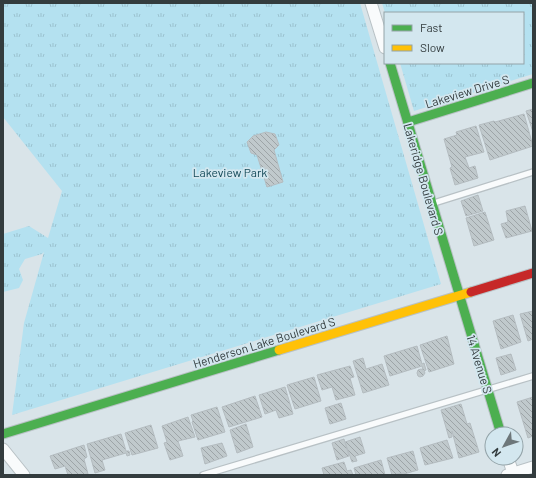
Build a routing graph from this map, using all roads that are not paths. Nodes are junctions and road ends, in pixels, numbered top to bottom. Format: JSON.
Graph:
{"nodes":[{"id":1,"x":371,"y":3,"type":"edge"},
{"id":2,"x":384,"y":45,"type":"edge"},
{"id":3,"x":390,"y":64,"type":"edge"},
{"id":4,"x":533,"y":83,"type":"edge"},
{"id":5,"x":408,"y":122,"type":"junction"},
{"id":6,"x":533,"y":172,"type":"edge"},
{"id":7,"x":432,"y":204,"type":"junction"},
{"id":8,"x":533,"y":273,"type":"edge"},
{"id":9,"x":458,"y":295,"type":"junction"},
{"id":10,"x":533,"y":376,"type":"edge"},
{"id":11,"x":487,"y":389,"type":"junction"},
{"id":12,"x":499,"y":426,"type":"edge"},
{"id":13,"x":3,"y":434,"type":"edge"},
{"id":14,"x":3,"y":450,"type":"edge"},
{"id":15,"x":533,"y":467,"type":"edge"},
{"id":16,"x":510,"y":474,"type":"edge"},
{"id":17,"x":24,"y":475,"type":"edge"},
{"id":18,"x":203,"y":475,"type":"edge"}],
"edges":[{"from":1,"to":2,"type":"street"},
{"from":3,"to":5,"type":"street","name":"Lakeridge Boulevard S"},
{"from":4,"to":5,"type":"street","name":"Lakeview Drive S"},
{"from":5,"to":7,"type":"street","name":"Lakeridge Boulevard S"},
{"from":6,"to":7,"type":"lane"},
{"from":7,"to":9,"type":"street","name":"Lakeridge Boulevard S"},
{"from":8,"to":9,"type":"street","name":"Henderson Lake Boulevard S"},
{"from":9,"to":11,"type":"street","name":"14 Avenue S"},
{"from":9,"to":13,"type":"street","name":"Henderson Lake Boulevard S"},
{"from":10,"to":11,"type":"lane"},
{"from":11,"to":12,"type":"street","name":"14 Avenue S"},
{"from":11,"to":18,"type":"lane"},
{"from":14,"to":17,"type":"street"},
{"from":15,"to":16,"type":"street"}]}
